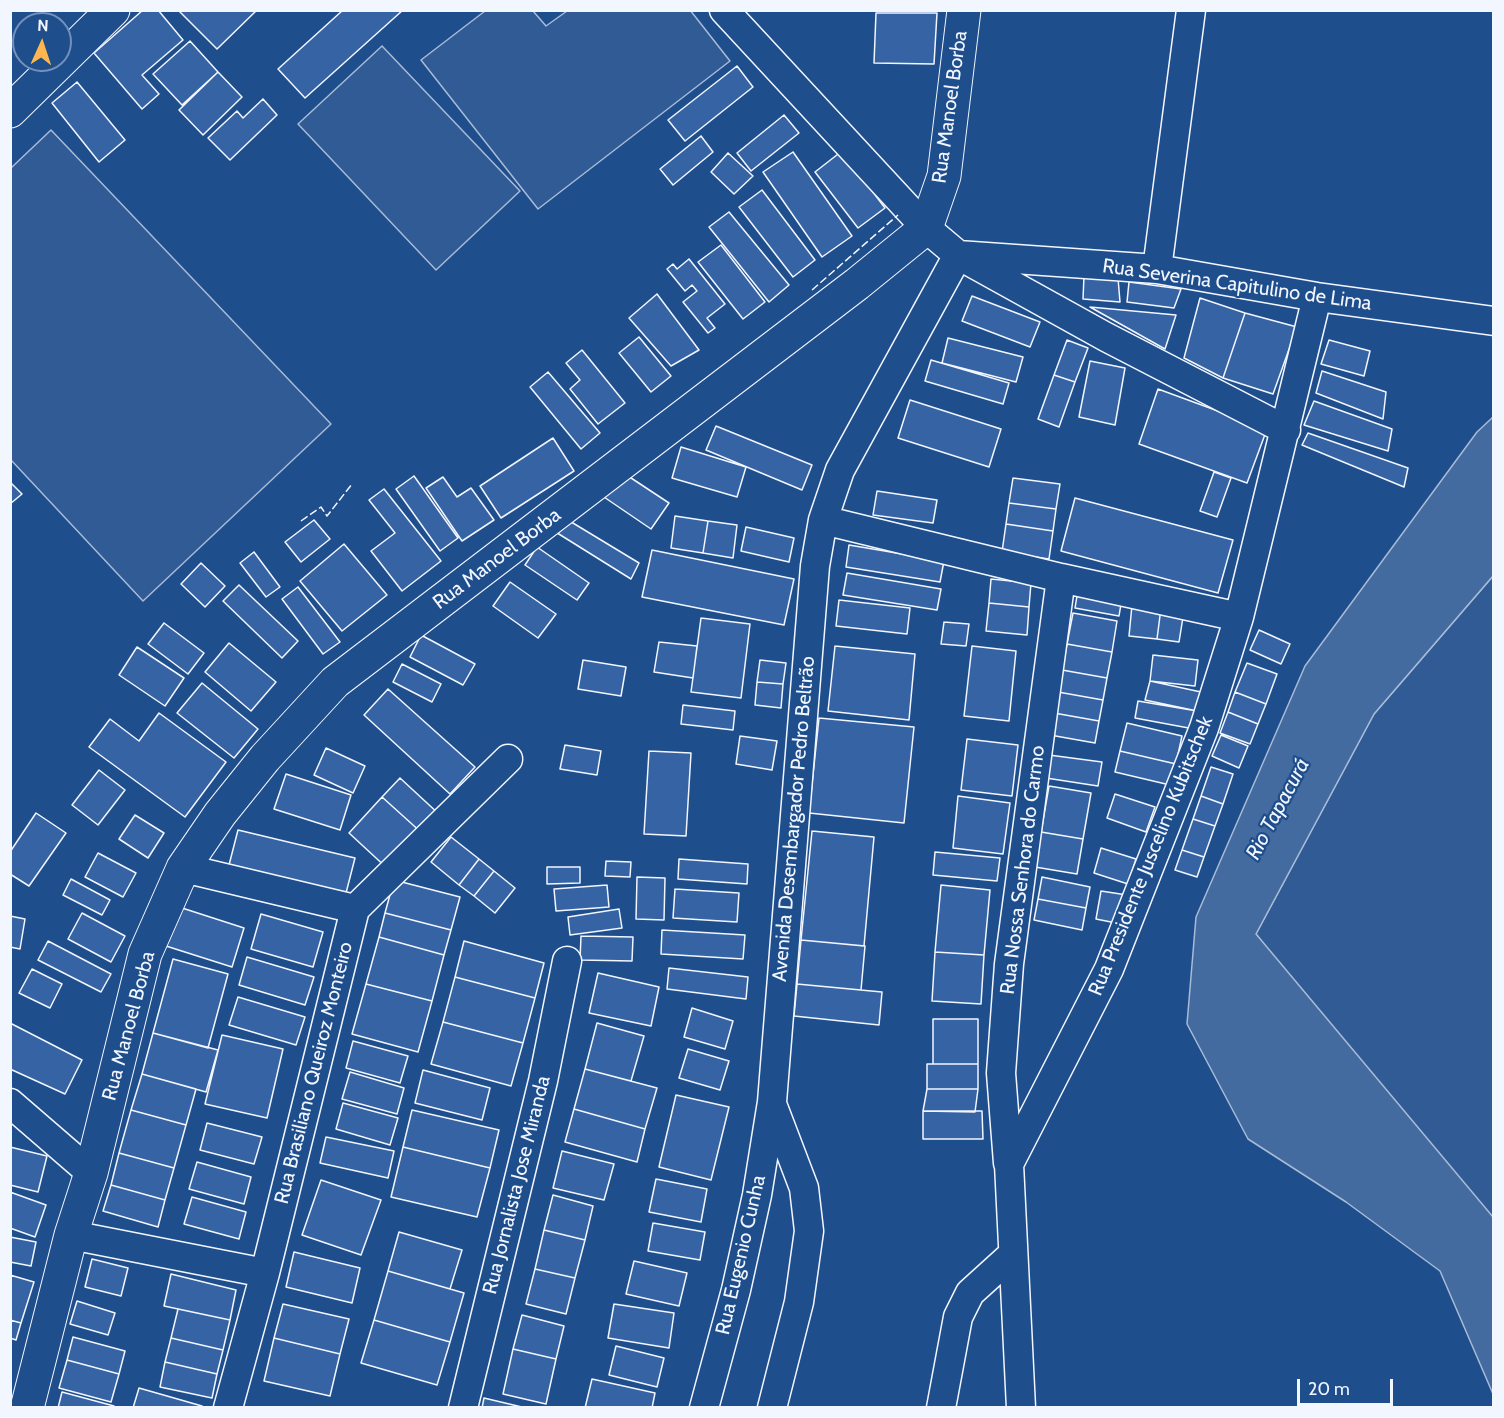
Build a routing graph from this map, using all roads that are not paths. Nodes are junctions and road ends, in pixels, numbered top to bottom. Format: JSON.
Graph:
{"nodes":[{"id":1,"x":113,"y":10,"type":"edge"},
{"id":2,"x":724,"y":10,"type":"edge"},
{"id":3,"x":964,"y":10,"type":"edge"},
{"id":4,"x":1191,"y":10,"type":"edge"},
{"id":5,"x":10,"y":111,"type":"edge"},
{"id":6,"x":926,"y":228,"type":"junction"},
{"id":7,"x":958,"y":255,"type":"junction"},
{"id":8,"x":1157,"y":269,"type":"junction"},
{"id":9,"x":1317,"y":297,"type":"junction"},
{"id":10,"x":1494,"y":321,"type":"edge"},
{"id":11,"x":1286,"y":430,"type":"junction"},
{"id":12,"x":823,"y":519,"type":"junction"},
{"id":13,"x":1061,"y":578,"type":"junction"},
{"id":14,"x":1239,"y":617,"type":"junction"},
{"id":15,"x":508,"y":759,"type":"dead end"},
{"id":16,"x":183,"y":868,"type":"junction"},
{"id":17,"x":355,"y":909,"type":"junction"},
{"id":18,"x":567,"y":961,"type":"dead end"},
{"id":19,"x":772,"y":1102,"type":"junction"},
{"id":20,"x":10,"y":1103,"type":"edge"},
{"id":21,"x":1009,"y":1164,"type":"junction"},
{"id":22,"x":91,"y":1173,"type":"junction"},
{"id":23,"x":71,"y":1235,"type":"junction"},
{"id":24,"x":1013,"y":1254,"type":"junction"},
{"id":25,"x":264,"y":1273,"type":"junction"},
{"id":26,"x":27,"y":1407,"type":"edge"},
{"id":27,"x":228,"y":1407,"type":"edge"},
{"id":28,"x":463,"y":1407,"type":"edge"},
{"id":29,"x":704,"y":1407,"type":"edge"},
{"id":30,"x":772,"y":1407,"type":"edge"},
{"id":31,"x":941,"y":1407,"type":"edge"},
{"id":32,"x":1021,"y":1407,"type":"edge"}],
"edges":[{"from":1,"to":5,"type":"street"},
{"from":2,"to":6,"type":"street"},
{"from":3,"to":6,"type":"street","name":"Rua Manoel Borba"},
{"from":4,"to":8,"type":"street"},
{"from":6,"to":7,"type":"street"},
{"from":6,"to":16,"type":"street","name":"Rua Manoel Borba"},
{"from":7,"to":8,"type":"street","name":"Rua Severina Capitulino de Lima"},
{"from":7,"to":11,"type":"street"},
{"from":7,"to":12,"type":"street","name":"Avenida Desembargador Pedro Beltrão"},
{"from":8,"to":9,"type":"street","name":"Rua Severina Capitulino de Lima"},
{"from":9,"to":10,"type":"street","name":"Rua Severina Capitulino de Lima"},
{"from":9,"to":11,"type":"street","name":"Rua Presidente Juscelino Kubitschek"},
{"from":11,"to":14,"type":"street","name":"Rua Presidente Juscelino Kubitschek"},
{"from":12,"to":13,"type":"street"},
{"from":12,"to":19,"type":"street","name":"Avenida Desembargador Pedro Beltrão"},
{"from":13,"to":14,"type":"street"},
{"from":13,"to":21,"type":"street","name":"Rua Nossa Senhora do Carmo"},
{"from":14,"to":21,"type":"street","name":"Rua Presidente Juscelino Kubitschek"},
{"from":15,"to":17,"type":"street"},
{"from":16,"to":17,"type":"street"},
{"from":16,"to":22,"type":"street","name":"Rua Manoel Borba"},
{"from":17,"to":25,"type":"street","name":"Rua Brasiliano Queiroz Monteiro"},
{"from":18,"to":28,"type":"street","name":"Rua Jornalista Jose Miranda"},
{"from":19,"to":29,"type":"street","name":"Rua Eugenio Cunha"},
{"from":19,"to":30,"type":"street","name":"Avenida Desembargador Pedro Beltrão"},
{"from":20,"to":22,"type":"street"},
{"from":21,"to":24,"type":"street","name":"Rua Presidente Juscelino Kubitschek"},
{"from":22,"to":23,"type":"street","name":"Rua Manoel Borba"},
{"from":23,"to":25,"type":"street"},
{"from":23,"to":26,"type":"street","name":"Rua Manoel Borba"},
{"from":24,"to":31,"type":"street"},
{"from":24,"to":32,"type":"street","name":"Rua Presidente Juscelino Kubitschek"},
{"from":25,"to":27,"type":"street","name":"Rua Brasiliano Queiroz Monteiro"}]}
